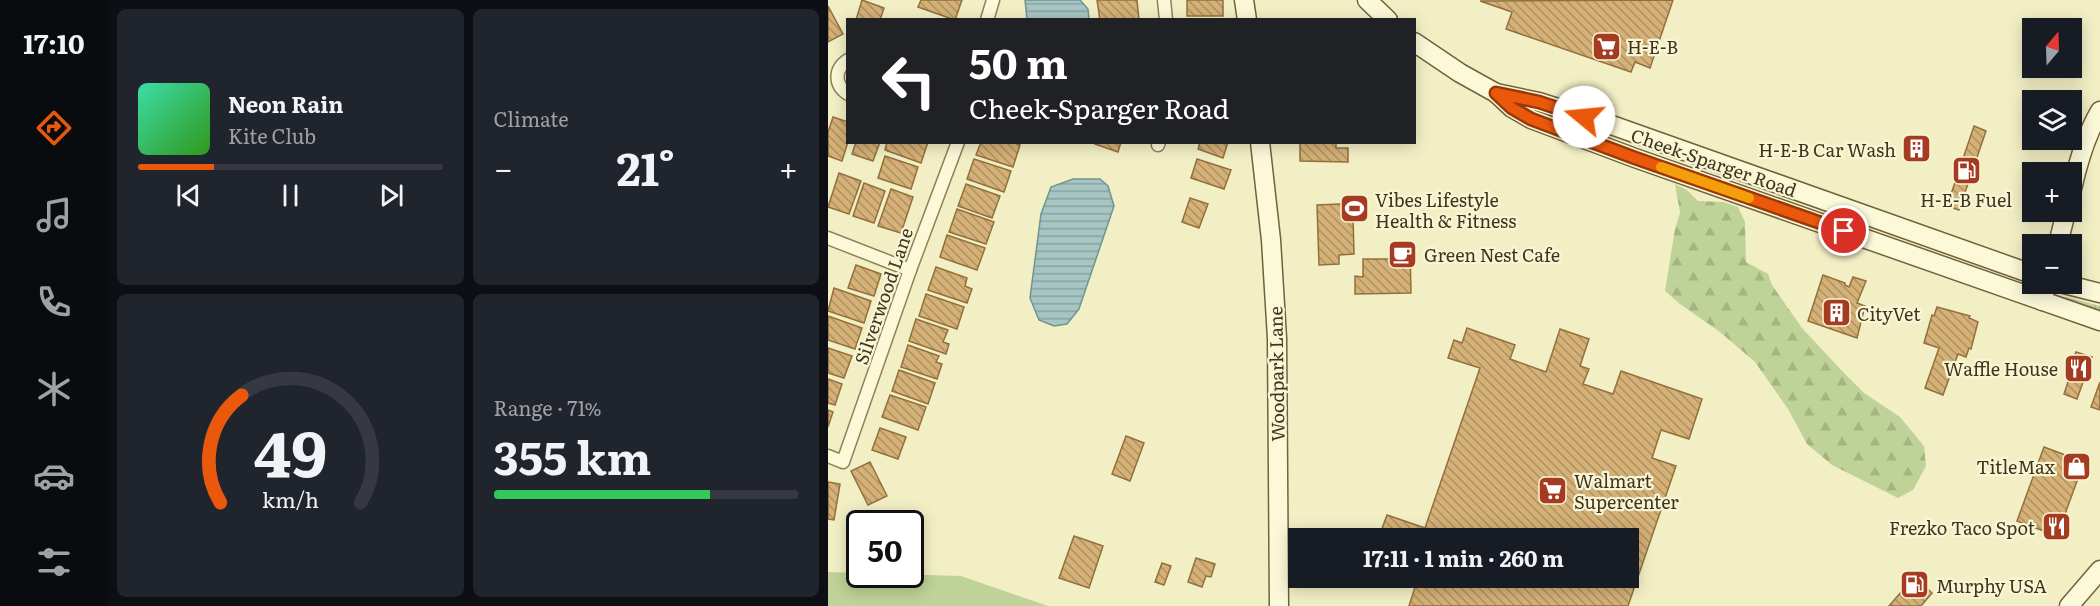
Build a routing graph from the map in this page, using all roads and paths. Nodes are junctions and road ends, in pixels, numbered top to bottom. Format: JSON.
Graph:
{"nodes":[{"id":1,"x":993,"y":0,"type":"edge"},
{"id":2,"x":1164,"y":0,"type":"edge"},
{"id":3,"x":1244,"y":0,"type":"edge"},
{"id":4,"x":1368,"y":0,"type":"edge"},
{"id":5,"x":988,"y":18,"type":"edge"},
{"id":6,"x":1166,"y":18,"type":"edge"},
{"id":7,"x":1246,"y":18,"type":"edge"},
{"id":8,"x":1386,"y":18,"type":"edge"},
{"id":9,"x":1416,"y":43,"type":"edge"},
{"id":10,"x":846,"y":62,"type":"edge"},
{"id":11,"x":846,"y":92,"type":"edge"},
{"id":12,"x":1496,"y":93,"type":"junction"},
{"id":13,"x":2100,"y":111,"type":"edge"},
{"id":14,"x":1642,"y":136,"type":"junction"},
{"id":15,"x":957,"y":144,"type":"edge"},
{"id":16,"x":1260,"y":144,"type":"edge"},
{"id":17,"x":1635,"y":158,"type":"junction"},
{"id":18,"x":2078,"y":162,"type":"edge"},
{"id":19,"x":1768,"y":181,"type":"junction"},
{"id":20,"x":1761,"y":203,"type":"junction"},
{"id":21,"x":828,"y":238,"type":"edge"},
{"id":22,"x":910,"y":270,"type":"junction"},
{"id":23,"x":2022,"y":270,"type":"edge"},
{"id":24,"x":2022,"y":285,"type":"edge"},
{"id":25,"x":2082,"y":288,"type":"edge"},
{"id":26,"x":2100,"y":293,"type":"edge"},
{"id":27,"x":2049,"y":294,"type":"edge"},
{"id":28,"x":2100,"y":321,"type":"edge"},
{"id":29,"x":828,"y":456,"type":"edge"},
{"id":30,"x":2100,"y":570,"type":"edge"},
{"id":31,"x":1279,"y":606,"type":"edge"},
{"id":32,"x":2069,"y":606,"type":"edge"}],
"edges":[{"from":1,"to":5,"type":"street"},
{"from":2,"to":6,"type":"street"},
{"from":3,"to":7,"type":"main road"},
{"from":4,"to":8,"type":"main road"},
{"from":9,"to":12,"type":"main road","name":"Cheek-Sparger Road"},
{"from":10,"to":11,"type":"street"},
{"from":12,"to":14,"type":"main road","name":"Cheek-Sparger Road"},
{"from":12,"to":17,"type":"main road","name":"Cheek-Sparger Road"},
{"from":13,"to":18,"type":"main road"},
{"from":14,"to":17,"type":"main road"},
{"from":14,"to":19,"type":"main road","name":"Cheek-Sparger Road"},
{"from":15,"to":22,"type":"street","name":"Silverwood Lane"},
{"from":16,"to":31,"type":"main road","name":"Woodpark Lane"},
{"from":17,"to":20,"type":"main road","name":"Cheek-Sparger Road"},
{"from":19,"to":20,"type":"main road"},
{"from":19,"to":23,"type":"main road","name":"Cheek-Sparger Road"},
{"from":20,"to":24,"type":"main road","name":"Cheek-Sparger Road"},
{"from":21,"to":22,"type":"street"},
{"from":22,"to":29,"type":"street","name":"Silverwood Lane"},
{"from":25,"to":26,"type":"main road"},
{"from":27,"to":28,"type":"main road","name":"Cheek-Sparger Road"},
{"from":30,"to":32,"type":"main road"}]}
